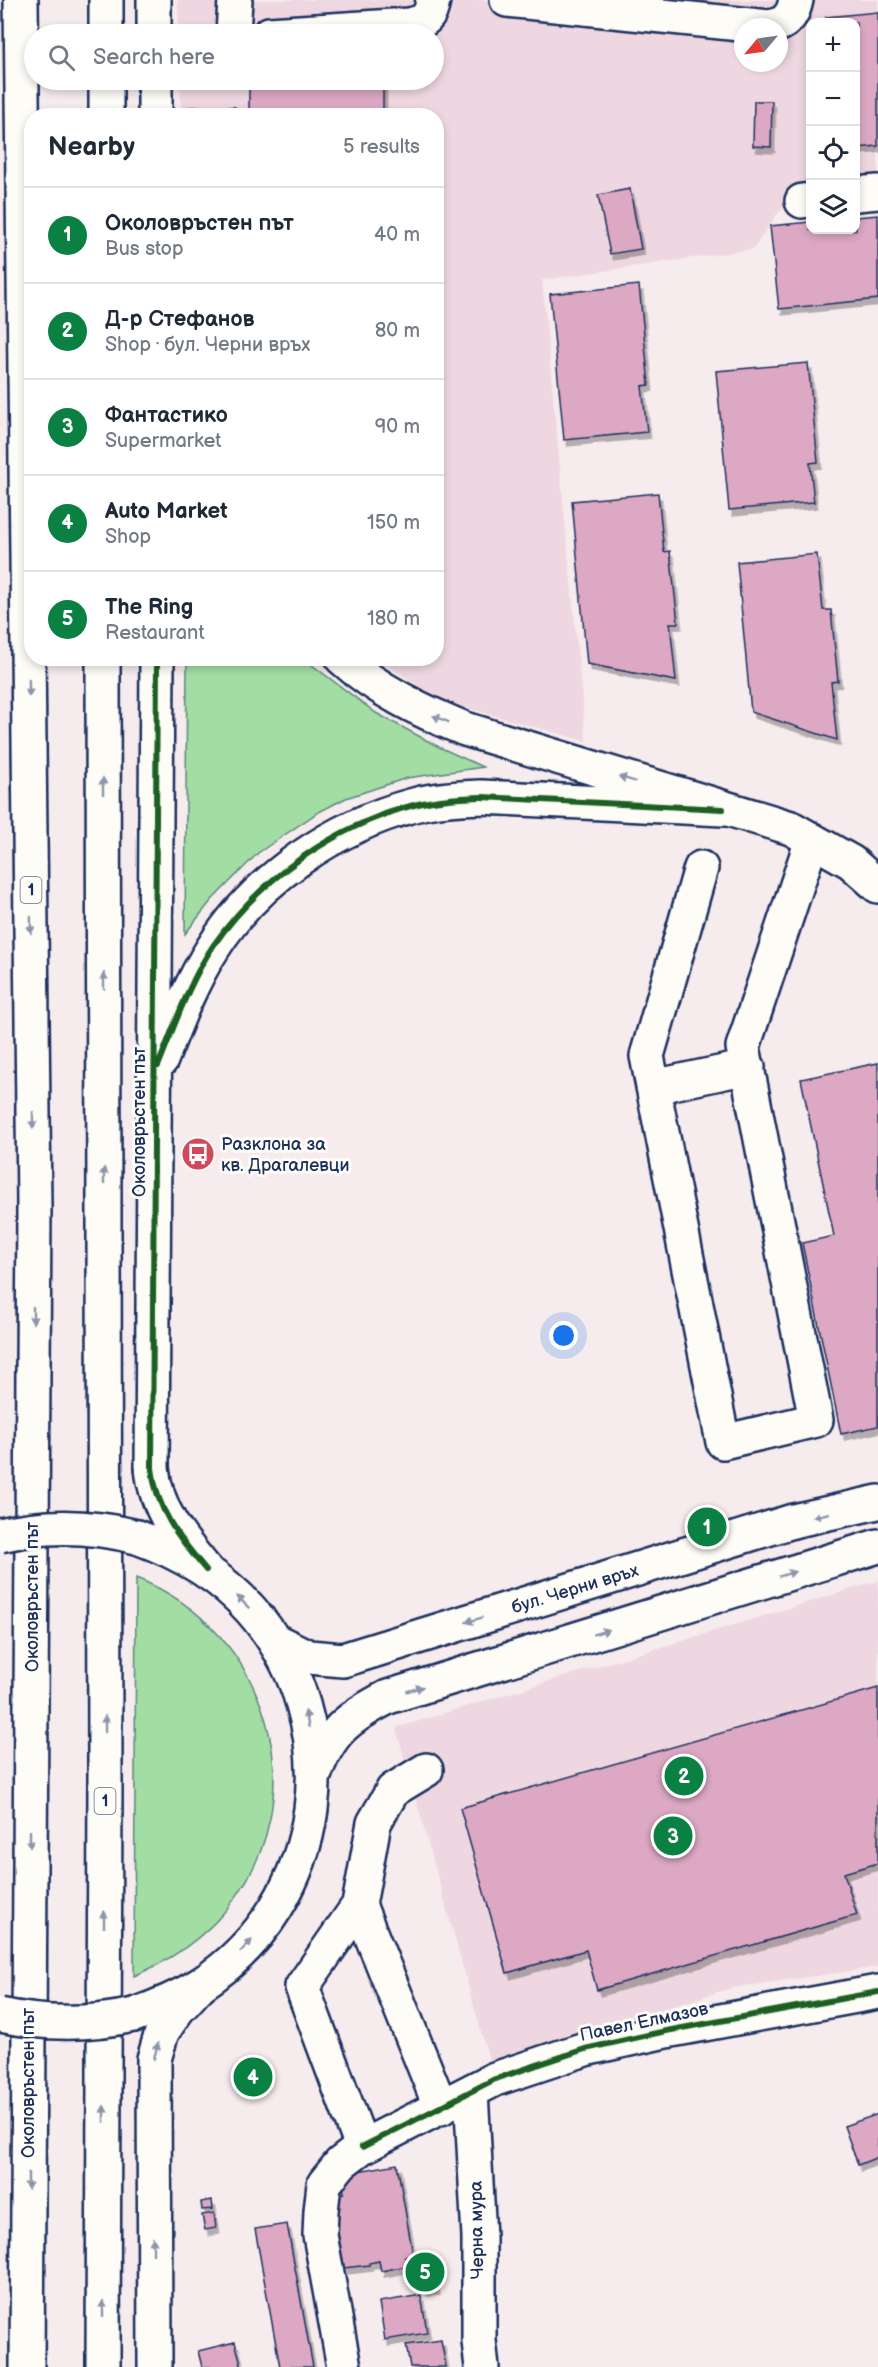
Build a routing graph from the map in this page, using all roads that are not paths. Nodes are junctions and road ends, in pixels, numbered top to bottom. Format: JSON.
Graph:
{"nodes":[{"id":1,"x":21,"y":0,"type":"edge"},
{"id":2,"x":106,"y":0,"type":"edge"},
{"id":3,"x":154,"y":0,"type":"edge"},
{"id":4,"x":234,"y":0,"type":"edge"},
{"id":5,"x":433,"y":0,"type":"edge"},
{"id":6,"x":507,"y":0,"type":"edge"},
{"id":7,"x":796,"y":0,"type":"edge"},
{"id":8,"x":788,"y":20,"type":"edge"},
{"id":9,"x":734,"y":23,"type":"edge"},
{"id":10,"x":106,"y":24,"type":"edge"},
{"id":11,"x":154,"y":24,"type":"edge"},
{"id":12,"x":233,"y":24,"type":"edge"},
{"id":13,"x":398,"y":24,"type":"edge"},
{"id":14,"x":106,"y":90,"type":"edge"},
{"id":15,"x":155,"y":90,"type":"edge"},
{"id":16,"x":106,"y":108,"type":"edge"},
{"id":17,"x":155,"y":108,"type":"edge"},
{"id":18,"x":878,"y":192,"type":"edge"},
{"id":19,"x":860,"y":194,"type":"edge"},
{"id":20,"x":24,"y":278,"type":"edge"},
{"id":21,"x":28,"y":666,"type":"edge"},
{"id":22,"x":103,"y":666,"type":"edge"},
{"id":23,"x":157,"y":666,"type":"edge"},
{"id":24,"x":352,"y":666,"type":"edge"},
{"id":25,"x":723,"y":809,"type":"junction"},
{"id":26,"x":812,"y":840,"type":"junction"},
{"id":27,"x":701,"y":868,"type":"dead end"},
{"id":28,"x":878,"y":886,"type":"edge"},
{"id":29,"x":748,"y":1067,"type":"junction"},
{"id":30,"x":154,"y":1075,"type":"junction"},
{"id":31,"x":653,"y":1087,"type":"junction"},
{"id":32,"x":878,"y":1502,"type":"edge"},
{"id":33,"x":0,"y":1535,"type":"edge"},
{"id":34,"x":878,"y":1546,"type":"edge"},
{"id":35,"x":206,"y":1570,"type":"junction"},
{"id":36,"x":274,"y":1640,"type":"junction"},
{"id":37,"x":426,"y":1770,"type":"dead end"},
{"id":38,"x":314,"y":1777,"type":"junction"},
{"id":39,"x":359,"y":1905,"type":"junction"},
{"id":40,"x":202,"y":1984,"type":"junction"},
{"id":41,"x":878,"y":1992,"type":"edge"},
{"id":42,"x":0,"y":2015,"type":"edge"},
{"id":43,"x":471,"y":2092,"type":"junction"},
{"id":44,"x":441,"y":2108,"type":"junction"},
{"id":45,"x":362,"y":2147,"type":"junction"},
{"id":46,"x":27,"y":2367,"type":"edge"},
{"id":47,"x":103,"y":2367,"type":"edge"},
{"id":48,"x":154,"y":2367,"type":"edge"},
{"id":49,"x":344,"y":2367,"type":"edge"},
{"id":50,"x":482,"y":2367,"type":"edge"}],
"edges":[{"from":1,"to":20,"type":"main road","name":"Околовръстен път","number":"1","one_way":true},
{"from":2,"to":10,"type":"main road"},
{"from":3,"to":11,"type":"main road"},
{"from":4,"to":12,"type":"main road"},
{"from":5,"to":13,"type":"main road"},
{"from":6,"to":9,"type":"main road"},
{"from":7,"to":8,"type":"main road"},
{"from":14,"to":16,"type":"main road"},
{"from":15,"to":17,"type":"main road"},
{"from":18,"to":19,"type":"main road"},
{"from":21,"to":46,"type":"main road","name":"Околовръстен път","number":"1","one_way":true},
{"from":47,"to":22,"type":"main road","name":"Околовръстен път","number":"1","one_way":true},
{"from":23,"to":30,"type":"main road","name":"Околовръстен път"},
{"from":25,"to":24,"type":"main road","one_way":true},
{"from":25,"to":26,"type":"main road"},
{"from":25,"to":30,"type":"main road"},
{"from":26,"to":28,"type":"main road"},
{"from":26,"to":29,"type":"main road"},
{"from":27,"to":31,"type":"main road"},
{"from":29,"to":31,"type":"main road"},
{"from":29,"to":31,"type":"main road"},
{"from":30,"to":35,"type":"main road","name":"Околовръстен път"},
{"from":32,"to":36,"type":"main road","name":"бул. Черни връх","one_way":true},
{"from":33,"to":35,"type":"main road","bridge":true},
{"from":38,"to":34,"type":"main road","one_way":true},
{"from":36,"to":35,"type":"main road","one_way":true},
{"from":38,"to":36,"type":"main road","one_way":true},
{"from":37,"to":39,"type":"main road"},
{"from":40,"to":38,"type":"main road","one_way":true},
{"from":39,"to":44,"type":"main road"},
{"from":39,"to":45,"type":"main road"},
{"from":40,"to":42,"type":"main road","bridge":true},
{"from":48,"to":40,"type":"main road","one_way":true},
{"from":41,"to":43,"type":"main road","name":"Павел Елмазов"},
{"from":43,"to":44,"type":"main road","name":"Павел Елмазов"},
{"from":43,"to":50,"type":"main road","name":"Черна мура"},
{"from":44,"to":45,"type":"main road","name":"Павел Елмазов"},
{"from":45,"to":49,"type":"main road","name":"Павел Елмазов"}]}
